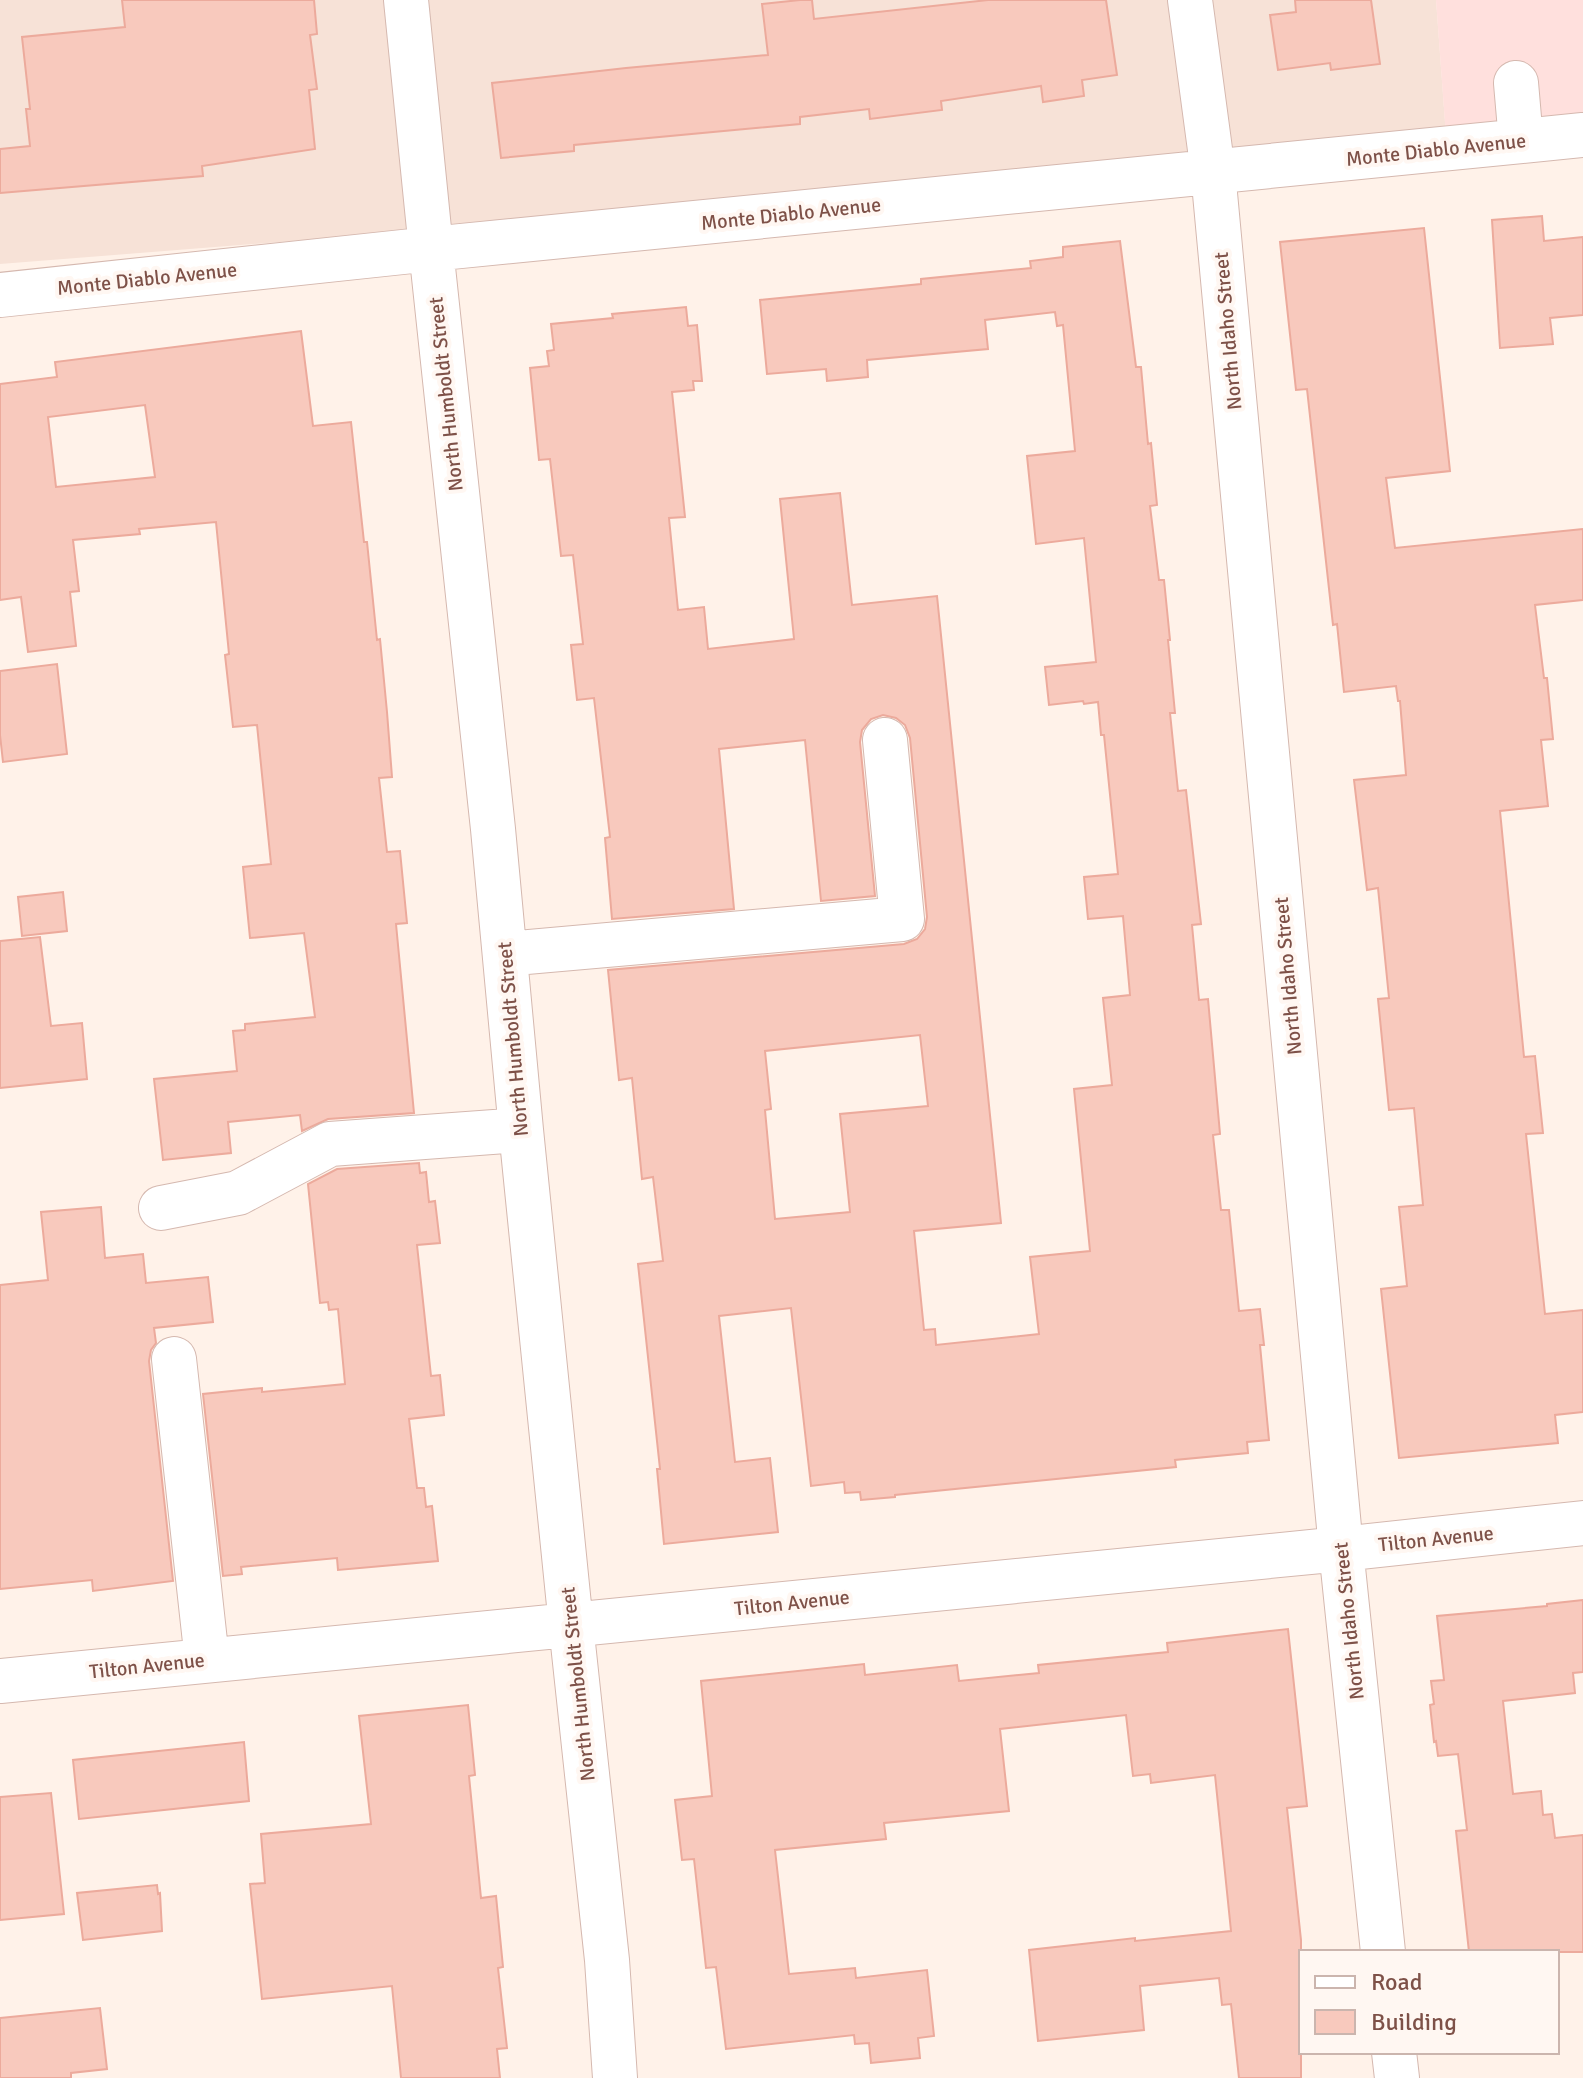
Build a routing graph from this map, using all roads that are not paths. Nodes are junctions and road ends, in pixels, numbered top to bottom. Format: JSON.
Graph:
{"nodes":[{"id":1,"x":406,"y":0,"type":"edge"},
{"id":2,"x":1190,"y":0,"type":"edge"},
{"id":3,"x":1516,"y":83,"type":"dead end"},
{"id":4,"x":1583,"y":135,"type":"edge"},
{"id":5,"x":1521,"y":141,"type":"junction"},
{"id":6,"x":1213,"y":172,"type":"junction"},
{"id":7,"x":431,"y":249,"type":"junction"},
{"id":8,"x":0,"y":295,"type":"edge"},
{"id":9,"x":885,"y":740,"type":"dead end"},
{"id":10,"x":505,"y":954,"type":"junction"},
{"id":11,"x":521,"y":1130,"type":"junction"},
{"id":12,"x":161,"y":1208,"type":"dead end"},
{"id":13,"x":174,"y":1359,"type":"dead end"},
{"id":14,"x":1583,"y":1523,"type":"edge"},
{"id":15,"x":1341,"y":1549,"type":"junction"},
{"id":16,"x":571,"y":1625,"type":"junction"},
{"id":17,"x":207,"y":1660,"type":"junction"},
{"id":18,"x":0,"y":1681,"type":"edge"},
{"id":19,"x":1383,"y":1950,"type":"edge"},
{"id":20,"x":1394,"y":2054,"type":"edge"},
{"id":21,"x":615,"y":2078,"type":"edge"},
{"id":22,"x":1397,"y":2078,"type":"edge"}],
"edges":[{"from":1,"to":7,"type":"street","name":"North Humboldt Street"},
{"from":2,"to":6,"type":"street","name":"North Idaho Street"},
{"from":3,"to":5,"type":"street"},
{"from":4,"to":5,"type":"street","name":"Monte Diablo Avenue"},
{"from":5,"to":6,"type":"street","name":"Monte Diablo Avenue"},
{"from":6,"to":7,"type":"street","name":"Monte Diablo Avenue"},
{"from":6,"to":15,"type":"street","name":"North Idaho Street"},
{"from":7,"to":8,"type":"street","name":"Monte Diablo Avenue"},
{"from":7,"to":10,"type":"street","name":"North Humboldt Street"},
{"from":9,"to":10,"type":"street"},
{"from":10,"to":11,"type":"street","name":"North Humboldt Street"},
{"from":11,"to":12,"type":"street"},
{"from":11,"to":16,"type":"street","name":"North Humboldt Street"},
{"from":13,"to":17,"type":"street"},
{"from":14,"to":15,"type":"street","name":"Tilton Avenue"},
{"from":15,"to":16,"type":"street","name":"Tilton Avenue"},
{"from":15,"to":19,"type":"street","name":"North Idaho Street"},
{"from":16,"to":17,"type":"street","name":"Tilton Avenue"},
{"from":16,"to":21,"type":"street","name":"North Humboldt Street"},
{"from":17,"to":18,"type":"street","name":"Tilton Avenue"},
{"from":20,"to":22,"type":"street"}]}
